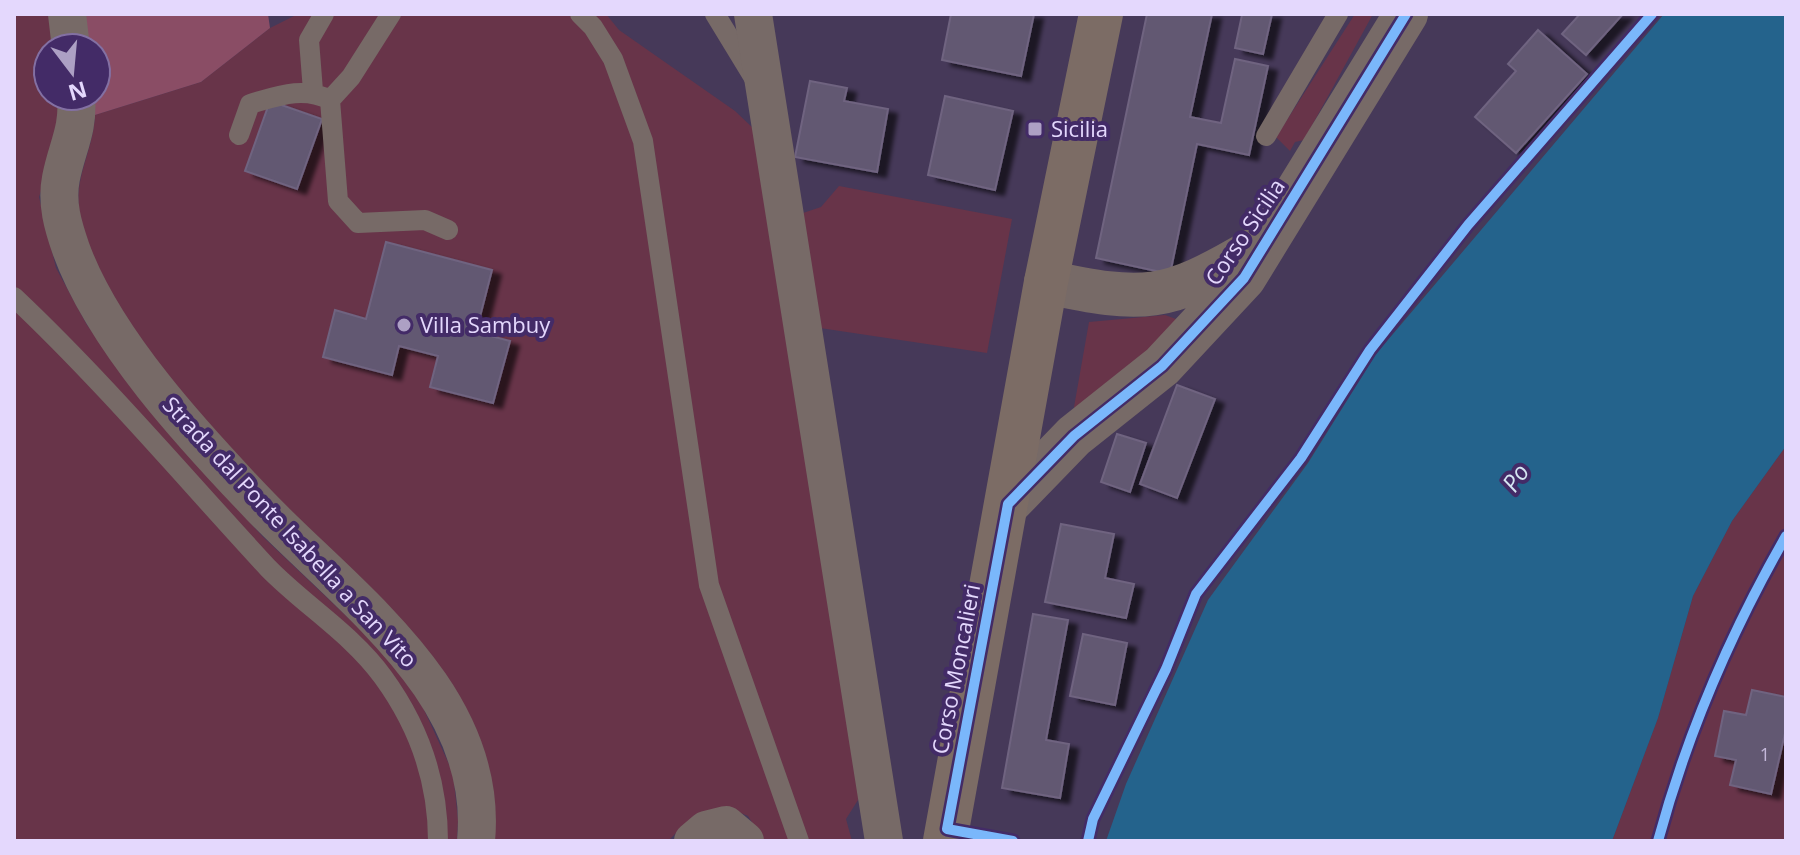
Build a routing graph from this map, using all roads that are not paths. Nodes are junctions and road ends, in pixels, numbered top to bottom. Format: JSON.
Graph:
{"nodes":[{"id":1,"x":324,"y":14,"type":"edge"},
{"id":2,"x":391,"y":14,"type":"edge"},
{"id":3,"x":580,"y":14,"type":"edge"},
{"id":4,"x":715,"y":14,"type":"edge"},
{"id":5,"x":753,"y":14,"type":"edge"},
{"id":6,"x":1101,"y":14,"type":"edge"},
{"id":7,"x":1338,"y":14,"type":"edge"},
{"id":8,"x":1406,"y":14,"type":"edge"},
{"id":9,"x":765,"y":94,"type":"junction"},
{"id":10,"x":321,"y":96,"type":"junction"},
{"id":11,"x":77,"y":112,"type":"edge"},
{"id":12,"x":239,"y":135,"type":"dead end"},
{"id":13,"x":1266,"y":136,"type":"dead end"},
{"id":14,"x":448,"y":230,"type":"dead end"},
{"id":15,"x":1264,"y":243,"type":"junction"},
{"id":16,"x":1046,"y":282,"type":"junction"},
{"id":17,"x":14,"y":297,"type":"edge"},
{"id":18,"x":1008,"y":504,"type":"junction"},
{"id":19,"x":438,"y":841,"type":"edge"},
{"id":20,"x":476,"y":841,"type":"edge"},
{"id":21,"x":693,"y":841,"type":"edge"},
{"id":22,"x":745,"y":841,"type":"edge"},
{"id":23,"x":799,"y":841,"type":"edge"},
{"id":24,"x":884,"y":841,"type":"edge"},
{"id":25,"x":945,"y":841,"type":"edge"}],
"edges":[{"from":1,"to":10,"type":"lane"},
{"from":2,"to":10,"type":"lane"},
{"from":3,"to":23,"type":"lane"},
{"from":4,"to":9,"type":"lane"},
{"from":5,"to":9,"type":"street"},
{"from":6,"to":16,"type":"main road","name":"Corso Moncalieri"},
{"from":7,"to":13,"type":"lane"},
{"from":8,"to":15,"type":"street","name":"Corso Sicilia"},
{"from":9,"to":24,"type":"street"},
{"from":10,"to":12,"type":"lane"},
{"from":10,"to":14,"type":"lane"},
{"from":11,"to":20,"type":"street","name":"Strada dal Ponte Isabella a San Vito"},
{"from":15,"to":16,"type":"street","name":"Corso Sicilia"},
{"from":15,"to":18,"type":"street","name":"Corso Sicilia"},
{"from":16,"to":18,"type":"main road","name":"Corso Moncalieri"},
{"from":17,"to":19,"type":"lane"},
{"from":18,"to":25,"type":"main road","name":"Corso Moncalieri"},
{"from":21,"to":22,"type":"street"}]}
